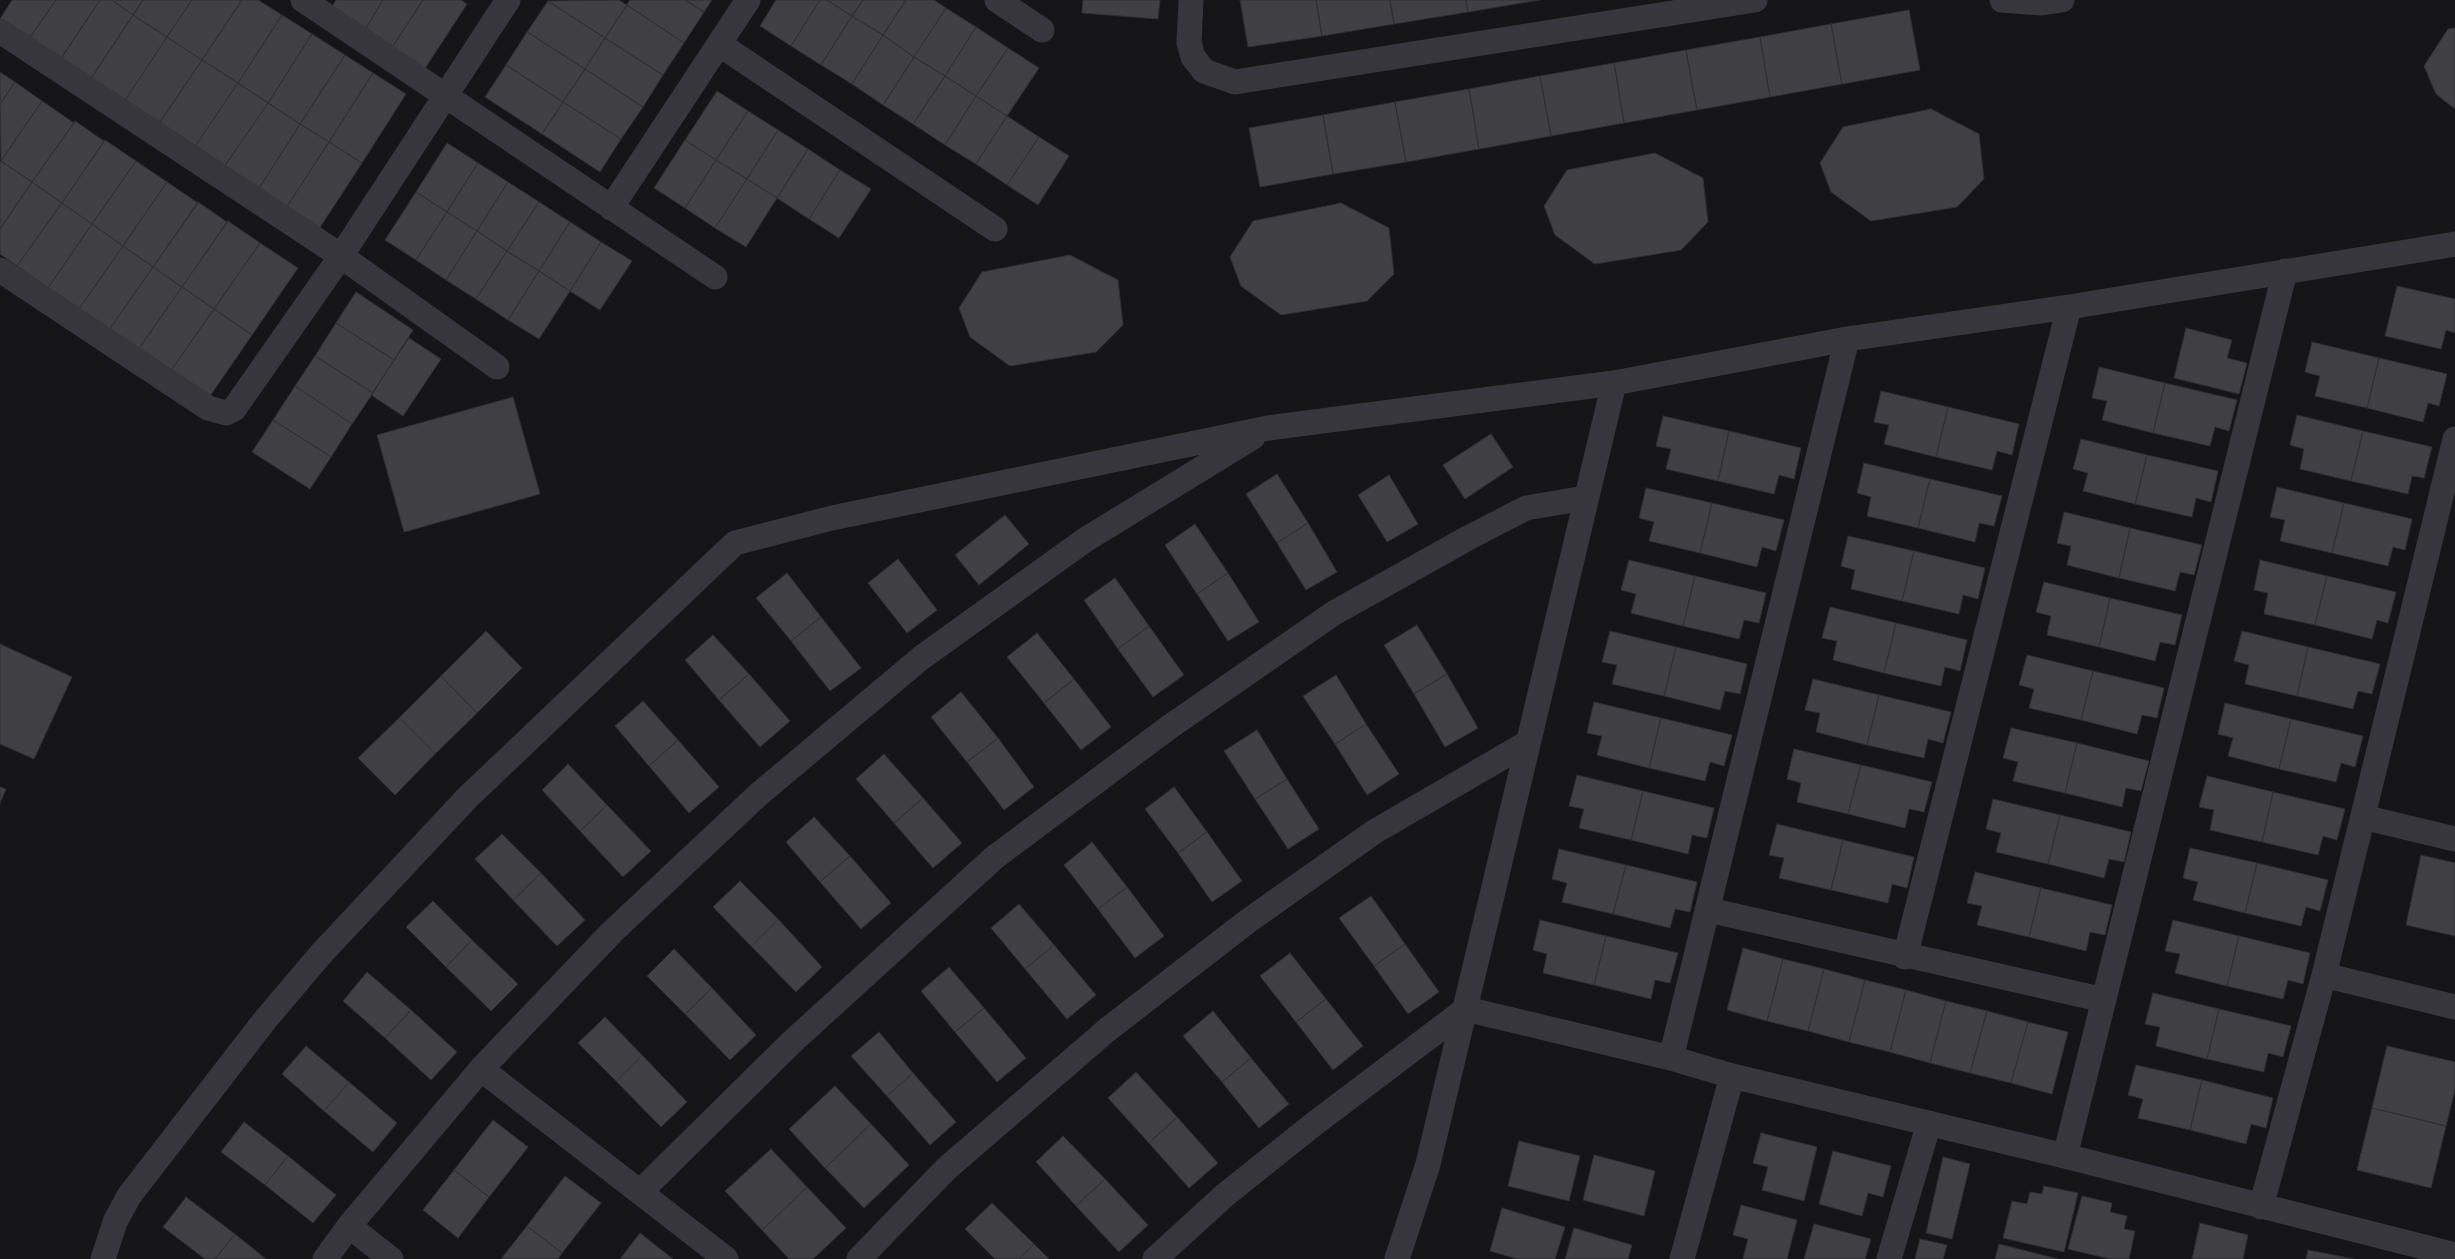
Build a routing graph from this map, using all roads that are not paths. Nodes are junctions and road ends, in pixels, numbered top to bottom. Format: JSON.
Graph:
{"nodes":[{"id":1,"x":303,"y":0,"type":"edge"},
{"id":2,"x":508,"y":0,"type":"edge"},
{"id":3,"x":748,"y":0,"type":"edge"},
{"id":4,"x":997,"y":0,"type":"edge"},
{"id":5,"x":1191,"y":0,"type":"edge"},
{"id":6,"x":1755,"y":0,"type":"edge"},
{"id":7,"x":2002,"y":0,"type":"edge"},
{"id":8,"x":2062,"y":0,"type":"edge"},
{"id":9,"x":1042,"y":30,"type":"dead end"},
{"id":10,"x":0,"y":31,"type":"edge"},
{"id":11,"x":719,"y":44,"type":"junction"},
{"id":12,"x":445,"y":94,"type":"junction"},
{"id":13,"x":611,"y":208,"type":"junction"},
{"id":14,"x":995,"y":229,"type":"dead end"},
{"id":15,"x":2455,"y":244,"type":"edge"},
{"id":16,"x":341,"y":256,"type":"junction"},
{"id":17,"x":0,"y":270,"type":"edge"},
{"id":18,"x":2285,"y":271,"type":"junction"},
{"id":19,"x":715,"y":277,"type":"dead end"},
{"id":20,"x":2069,"y":306,"type":"junction"},
{"id":21,"x":1847,"y":340,"type":"junction"},
{"id":22,"x":497,"y":368,"type":"dead end"},
{"id":23,"x":1614,"y":382,"type":"junction"},
{"id":24,"x":1268,"y":428,"type":"junction"},
{"id":25,"x":2455,"y":439,"type":"edge"},
{"id":26,"x":1585,"y":498,"type":"junction"},
{"id":27,"x":1527,"y":743,"type":"junction"},
{"id":28,"x":2363,"y":817,"type":"junction"},
{"id":29,"x":2455,"y":839,"type":"edge"},
{"id":30,"x":1709,"y":910,"type":"junction"},
{"id":31,"x":1905,"y":957,"type":"junction"},
{"id":32,"x":2324,"y":975,"type":"junction"},
{"id":33,"x":2104,"y":1000,"type":"junction"},
{"id":34,"x":2455,"y":1007,"type":"edge"},
{"id":35,"x":1466,"y":1009,"type":"junction"},
{"id":36,"x":1671,"y":1058,"type":"junction"},
{"id":37,"x":480,"y":1070,"type":"junction"},
{"id":38,"x":1732,"y":1076,"type":"junction"},
{"id":39,"x":1929,"y":1123,"type":"junction"},
{"id":40,"x":2065,"y":1156,"type":"junction"},
{"id":41,"x":640,"y":1192,"type":"junction"},
{"id":42,"x":2261,"y":1207,"type":"junction"},
{"id":43,"x":349,"y":1226,"type":"junction"},
{"id":44,"x":2455,"y":1255,"type":"edge"},
{"id":45,"x":1158,"y":1258,"type":"edge"},
{"id":46,"x":103,"y":1259,"type":"edge"},
{"id":47,"x":325,"y":1259,"type":"edge"},
{"id":48,"x":391,"y":1259,"type":"edge"},
{"id":49,"x":726,"y":1259,"type":"edge"},
{"id":50,"x":859,"y":1259,"type":"edge"},
{"id":51,"x":1396,"y":1259,"type":"edge"},
{"id":52,"x":1682,"y":1259,"type":"edge"},
{"id":53,"x":1889,"y":1259,"type":"edge"}],
"edges":[{"from":1,"to":12,"type":"street"},
{"from":2,"to":12,"type":"street"},
{"from":3,"to":11,"type":"street"},
{"from":4,"to":9,"type":"street"},
{"from":5,"to":6,"type":"street"},
{"from":7,"to":8,"type":"street"},
{"from":10,"to":16,"type":"street"},
{"from":11,"to":13,"type":"street"},
{"from":11,"to":14,"type":"street"},
{"from":12,"to":13,"type":"street"},
{"from":12,"to":16,"type":"street"},
{"from":13,"to":19,"type":"street"},
{"from":15,"to":18,"type":"street"},
{"from":16,"to":17,"type":"street"},
{"from":16,"to":22,"type":"street"},
{"from":18,"to":20,"type":"street"},
{"from":18,"to":33,"type":"street"},
{"from":20,"to":21,"type":"street"},
{"from":20,"to":31,"type":"street"},
{"from":21,"to":23,"type":"street"},
{"from":21,"to":30,"type":"street"},
{"from":23,"to":24,"type":"street"},
{"from":23,"to":26,"type":"street"},
{"from":24,"to":37,"type":"street"},
{"from":24,"to":46,"type":"street"},
{"from":25,"to":28,"type":"street"},
{"from":26,"to":27,"type":"street"},
{"from":26,"to":41,"type":"street"},
{"from":27,"to":35,"type":"street"},
{"from":27,"to":50,"type":"street"},
{"from":28,"to":29,"type":"street"},
{"from":28,"to":32,"type":"street"},
{"from":30,"to":31,"type":"street"},
{"from":30,"to":36,"type":"street"},
{"from":31,"to":33,"type":"street"},
{"from":32,"to":34,"type":"street"},
{"from":32,"to":42,"type":"street"},
{"from":33,"to":40,"type":"street"},
{"from":35,"to":36,"type":"street"},
{"from":35,"to":45,"type":"street"},
{"from":35,"to":51,"type":"street"},
{"from":36,"to":38,"type":"street"},
{"from":37,"to":41,"type":"street"},
{"from":37,"to":43,"type":"street"},
{"from":38,"to":39,"type":"street"},
{"from":38,"to":52,"type":"street"},
{"from":39,"to":40,"type":"street"},
{"from":39,"to":53,"type":"street"},
{"from":40,"to":42,"type":"street"},
{"from":41,"to":49,"type":"street"},
{"from":42,"to":44,"type":"street"},
{"from":43,"to":47,"type":"street"},
{"from":43,"to":48,"type":"street"}]}
